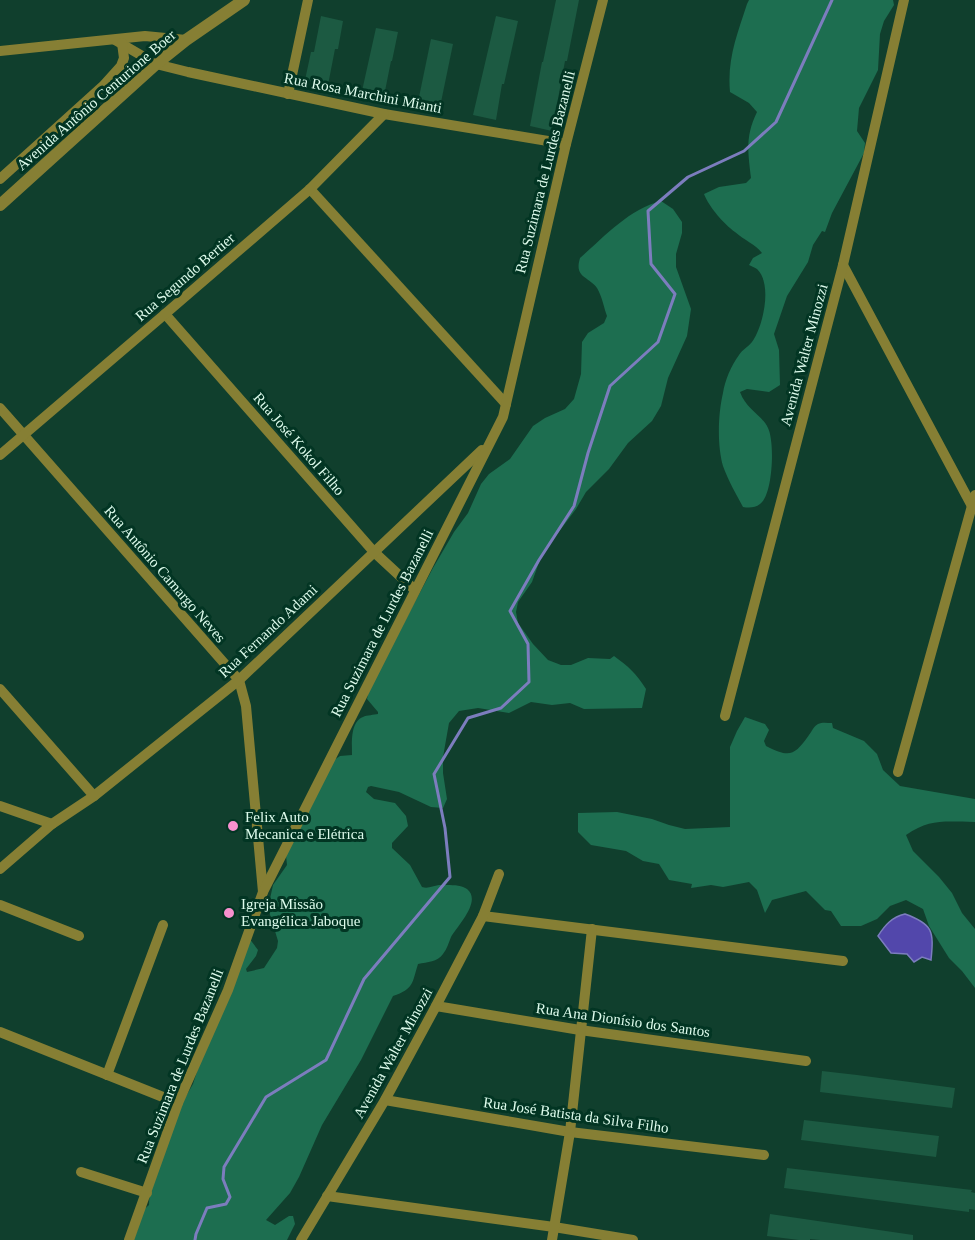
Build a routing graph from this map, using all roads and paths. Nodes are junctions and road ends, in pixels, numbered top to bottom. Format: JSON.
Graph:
{"nodes":[{"id":1,"x":308,"y":0,"type":"edge"},
{"id":2,"x":603,"y":0,"type":"edge"},
{"id":3,"x":904,"y":0,"type":"edge"},
{"id":4,"x":239,"y":1,"type":"edge"},
{"id":5,"x":186,"y":40,"type":"junction"},
{"id":6,"x":119,"y":42,"type":"junction"},
{"id":7,"x":0,"y":51,"type":"edge"},
{"id":8,"x":156,"y":64,"type":"junction"},
{"id":9,"x":288,"y":94,"type":"junction"},
{"id":10,"x":384,"y":114,"type":"junction"},
{"id":11,"x":566,"y":144,"type":"junction"},
{"id":12,"x":0,"y":179,"type":"edge"},
{"id":13,"x":309,"y":189,"type":"junction"},
{"id":14,"x":0,"y":205,"type":"edge"},
{"id":15,"x":843,"y":266,"type":"junction"},
{"id":16,"x":165,"y":314,"type":"junction"},
{"id":17,"x":506,"y":404,"type":"junction"},
{"id":18,"x":0,"y":408,"type":"edge"},
{"id":19,"x":22,"y":435,"type":"junction"},
{"id":20,"x":489,"y":443,"type":"junction"},
{"id":21,"x":0,"y":455,"type":"edge"},
{"id":22,"x":974,"y":504,"type":"edge"},
{"id":23,"x":374,"y":552,"type":"junction"},
{"id":24,"x":415,"y":590,"type":"junction"},
{"id":25,"x":239,"y":680,"type":"junction"},
{"id":26,"x":0,"y":689,"type":"edge"},
{"id":27,"x":726,"y":716,"type":"dead end"},
{"id":28,"x":898,"y":772,"type":"dead end"},
{"id":29,"x":94,"y":796,"type":"junction"},
{"id":30,"x":0,"y":806,"type":"edge"},
{"id":31,"x":52,"y":824,"type":"junction"},
{"id":32,"x":0,"y":869,"type":"edge"},
{"id":33,"x":499,"y":874,"type":"dead end"},
{"id":34,"x":263,"y":892,"type":"junction"},
{"id":35,"x":0,"y":905,"type":"edge"},
{"id":36,"x":483,"y":916,"type":"junction"},
{"id":37,"x":163,"y":925,"type":"dead end"},
{"id":38,"x":592,"y":930,"type":"junction"},
{"id":39,"x":79,"y":936,"type":"dead end"},
{"id":40,"x":843,"y":961,"type":"dead end"},
{"id":41,"x":436,"y":1006,"type":"junction"},
{"id":42,"x":580,"y":1030,"type":"junction"},
{"id":43,"x":0,"y":1032,"type":"edge"},
{"id":44,"x":806,"y":1060,"type":"dead end"},
{"id":45,"x":107,"y":1075,"type":"junction"},
{"id":46,"x":385,"y":1100,"type":"junction"},
{"id":47,"x":178,"y":1103,"type":"junction"},
{"id":48,"x":570,"y":1131,"type":"junction"},
{"id":49,"x":764,"y":1155,"type":"dead end"},
{"id":50,"x":81,"y":1172,"type":"dead end"},
{"id":51,"x":147,"y":1193,"type":"junction"},
{"id":52,"x":327,"y":1196,"type":"junction"},
{"id":53,"x":554,"y":1227,"type":"junction"},
{"id":54,"x":129,"y":1240,"type":"edge"},
{"id":55,"x":301,"y":1240,"type":"edge"},
{"id":56,"x":552,"y":1240,"type":"edge"},
{"id":57,"x":633,"y":1240,"type":"edge"}],
"edges":[{"from":1,"to":9,"type":"street"},
{"from":2,"to":11,"type":"street","name":"Rua Suzimara de Lurdes Bazanelli"},
{"from":3,"to":15,"type":"street","name":"Avenida Walter Minozzi"},
{"from":4,"to":5,"type":"street","name":"Avenida Antônio Centurione Boer"},
{"from":5,"to":6,"type":"street"},
{"from":5,"to":8,"type":"street","name":"Avenida Antônio Centurione Boer"},
{"from":6,"to":7,"type":"street"},
{"from":6,"to":8,"type":"street","name":"Rua Rosa Marchini Mianti"},
{"from":6,"to":12,"type":"street"},
{"from":8,"to":9,"type":"street","name":"Rua Rosa Marchini Mianti"},
{"from":8,"to":14,"type":"street","name":"Avenida Antônio Centurione Boer"},
{"from":9,"to":10,"type":"street","name":"Rua Rosa Marchini Mianti"},
{"from":10,"to":11,"type":"street","name":"Rua Rosa Marchini Mianti"},
{"from":10,"to":13,"type":"street","name":"Rua Segundo Bertier"},
{"from":11,"to":17,"type":"street","name":"Rua Suzimara de Lurdes Bazanelli"},
{"from":13,"to":16,"type":"street","name":"Rua Segundo Bertier"},
{"from":13,"to":17,"type":"street"},
{"from":15,"to":22,"type":"street"},
{"from":15,"to":27,"type":"street","name":"Avenida Walter Minozzi"},
{"from":16,"to":19,"type":"street","name":"Rua Segundo Bertier"},
{"from":16,"to":23,"type":"street","name":"Rua José Kokol Filho"},
{"from":17,"to":20,"type":"street","name":"Rua Suzimara de Lurdes Bazanelli"},
{"from":18,"to":19,"type":"street","name":"Rua Antônio Camargo Neves"},
{"from":19,"to":21,"type":"street","name":"Rua Segundo Bertier"},
{"from":19,"to":25,"type":"street","name":"Rua Antônio Camargo Neves"},
{"from":20,"to":23,"type":"street","name":"Rua Fernando Adami"},
{"from":20,"to":24,"type":"street","name":"Rua Suzimara de Lurdes Bazanelli"},
{"from":22,"to":28,"type":"street"},
{"from":23,"to":24,"type":"street","name":"Rua José Kokol Filho"},
{"from":23,"to":25,"type":"street","name":"Rua Fernando Adami"},
{"from":24,"to":34,"type":"street","name":"Rua Suzimara de Lurdes Bazanelli"},
{"from":25,"to":29,"type":"street","name":"Rua Fernando Adami"},
{"from":25,"to":34,"type":"street","name":"Rua Antônio Camargo Neves"},
{"from":26,"to":29,"type":"street"},
{"from":29,"to":31,"type":"street","name":"Rua Fernando Adami"},
{"from":30,"to":31,"type":"street"},
{"from":31,"to":32,"type":"street","name":"Rua Fernando Adami"},
{"from":33,"to":36,"type":"street","name":"Avenida Walter Minozzi"},
{"from":34,"to":47,"type":"street","name":"Rua Suzimara de Lurdes Bazanelli"},
{"from":35,"to":39,"type":"street"},
{"from":36,"to":38,"type":"street"},
{"from":36,"to":41,"type":"street","name":"Avenida Walter Minozzi"},
{"from":37,"to":45,"type":"street"},
{"from":38,"to":40,"type":"street"},
{"from":38,"to":42,"type":"street"},
{"from":41,"to":42,"type":"street","name":"Rua Ana Dionísio dos Santos"},
{"from":41,"to":46,"type":"street","name":"Avenida Walter Minozzi"},
{"from":42,"to":44,"type":"street","name":"Rua Ana Dionísio dos Santos"},
{"from":42,"to":48,"type":"street"},
{"from":43,"to":45,"type":"street"},
{"from":45,"to":47,"type":"street"},
{"from":46,"to":48,"type":"street","name":"Rua José Batista da Silva Filho"},
{"from":46,"to":52,"type":"street","name":"Avenida Walter Minozzi"},
{"from":47,"to":51,"type":"street","name":"Rua Suzimara de Lurdes Bazanelli"},
{"from":48,"to":49,"type":"street","name":"Rua José Batista da Silva Filho"},
{"from":48,"to":53,"type":"street"},
{"from":50,"to":51,"type":"street"},
{"from":51,"to":54,"type":"street","name":"Rua Suzimara de Lurdes Bazanelli"},
{"from":52,"to":53,"type":"street"},
{"from":52,"to":55,"type":"street","name":"Avenida Walter Minozzi"},
{"from":53,"to":56,"type":"street"},
{"from":53,"to":57,"type":"street"}]}
